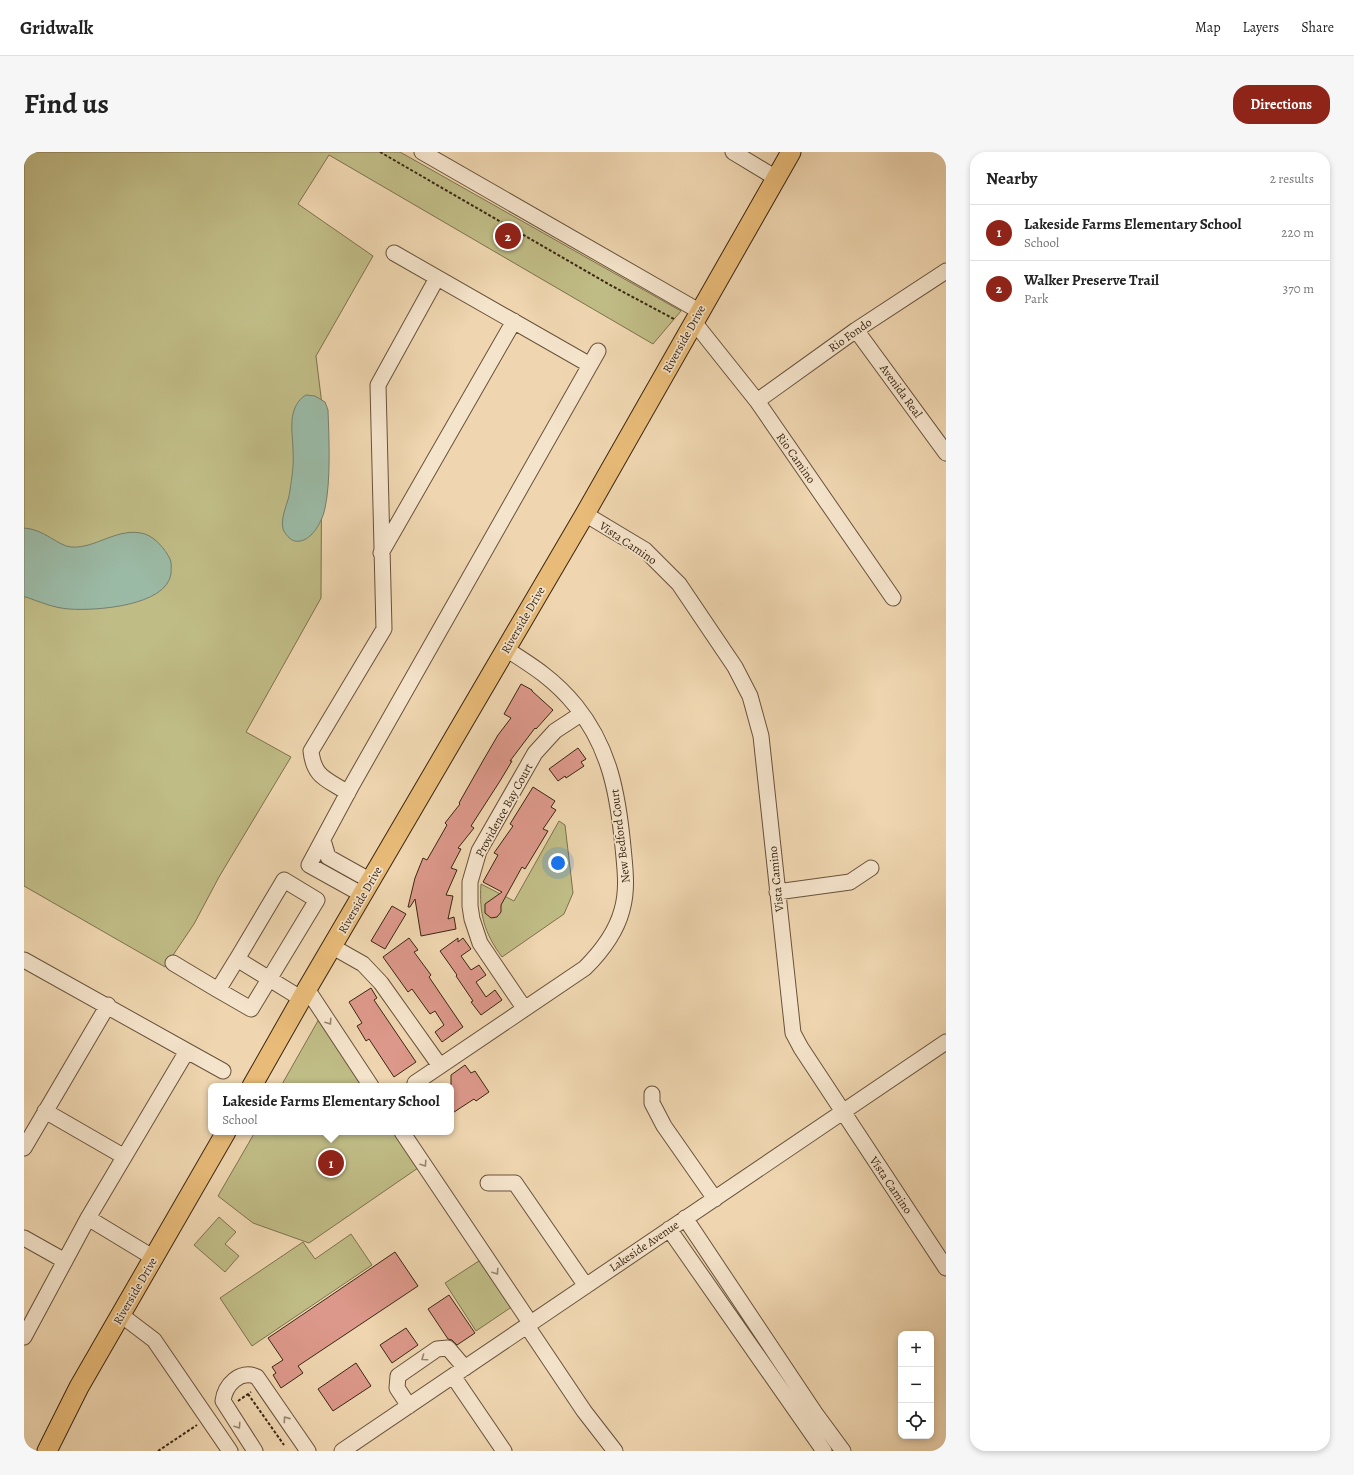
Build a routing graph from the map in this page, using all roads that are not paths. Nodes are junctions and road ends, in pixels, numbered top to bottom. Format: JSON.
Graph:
{"nodes":[{"id":1,"x":422,"y":152,"type":"edge"},
{"id":2,"x":733,"y":152,"type":"edge"},
{"id":3,"x":790,"y":152,"type":"edge"},
{"id":4,"x":776,"y":178,"type":"junction"},
{"id":5,"x":394,"y":253,"type":"dead end"},
{"id":6,"x":946,"y":271,"type":"edge"},
{"id":7,"x":437,"y":278,"type":"junction"},
{"id":8,"x":696,"y":317,"type":"junction"},
{"id":9,"x":514,"y":321,"type":"junction"},
{"id":10,"x":856,"y":330,"type":"junction"},
{"id":11,"x":598,"y":351,"type":"dead end"},
{"id":12,"x":590,"y":365,"type":"junction"},
{"id":13,"x":756,"y":401,"type":"junction"},
{"id":14,"x":946,"y":452,"type":"edge"},
{"id":15,"x":585,"y":514,"type":"junction"},
{"id":16,"x":381,"y":553,"type":"junction"},
{"id":17,"x":893,"y":598,"type":"dead end"},
{"id":18,"x":506,"y":649,"type":"junction"},
{"id":19,"x":581,"y":714,"type":"junction"},
{"id":20,"x":348,"y":793,"type":"junction"},
{"id":21,"x":323,"y":840,"type":"junction"},
{"id":22,"x":342,"y":865,"type":"junction"},
{"id":23,"x":871,"y":868,"type":"dead end"},
{"id":24,"x":334,"y":880,"type":"junction"},
{"id":25,"x":367,"y":888,"type":"junction"},
{"id":26,"x":777,"y":892,"type":"junction"},
{"id":27,"x":333,"y":947,"type":"junction"},
{"id":28,"x":237,"y":958,"type":"junction"},
{"id":29,"x":25,"y":963,"type":"edge"},
{"id":30,"x":173,"y":963,"type":"dead end"},
{"id":31,"x":269,"y":979,"type":"junction"},
{"id":32,"x":218,"y":990,"type":"junction"},
{"id":33,"x":304,"y":994,"type":"junction"},
{"id":34,"x":108,"y":1005,"type":"junction"},
{"id":35,"x":524,"y":1008,"type":"junction"},
{"id":36,"x":946,"y":1042,"type":"edge"},
{"id":37,"x":187,"y":1051,"type":"junction"},
{"id":38,"x":440,"y":1066,"type":"junction"},
{"id":39,"x":223,"y":1071,"type":"dead end"},
{"id":40,"x":254,"y":1083,"type":"edge"},
{"id":41,"x":369,"y":1083,"type":"edge"},
{"id":42,"x":415,"y":1083,"type":"dead end"},
{"id":43,"x":652,"y":1094,"type":"dead end"},
{"id":44,"x":45,"y":1111,"type":"junction"},
{"id":45,"x":842,"y":1112,"type":"junction"},
{"id":46,"x":224,"y":1135,"type":"edge"},
{"id":47,"x":404,"y":1135,"type":"edge"},
{"id":48,"x":24,"y":1148,"type":"edge"},
{"id":49,"x":123,"y":1156,"type":"junction"},
{"id":50,"x":488,"y":1183,"type":"dead end"},
{"id":51,"x":715,"y":1199,"type":"junction"},
{"id":52,"x":88,"y":1218,"type":"junction"},
{"id":53,"x":685,"y":1218,"type":"junction"},
{"id":54,"x":669,"y":1229,"type":"junction"},
{"id":55,"x":24,"y":1238,"type":"edge"},
{"id":56,"x":154,"y":1258,"type":"junction"},
{"id":57,"x":65,"y":1261,"type":"junction"},
{"id":58,"x":946,"y":1268,"type":"edge"},
{"id":59,"x":586,"y":1286,"type":"junction"},
{"id":60,"x":121,"y":1315,"type":"junction"},
{"id":61,"x":529,"y":1325,"type":"junction"},
{"id":62,"x":24,"y":1337,"type":"edge"},
{"id":63,"x":459,"y":1372,"type":"junction"},
{"id":64,"x":409,"y":1406,"type":"junction"},
{"id":65,"x":47,"y":1451,"type":"edge"},
{"id":66,"x":230,"y":1451,"type":"edge"},
{"id":67,"x":255,"y":1451,"type":"edge"},
{"id":68,"x":308,"y":1451,"type":"edge"},
{"id":69,"x":342,"y":1451,"type":"edge"},
{"id":70,"x":504,"y":1451,"type":"edge"},
{"id":71,"x":615,"y":1451,"type":"edge"},
{"id":72,"x":824,"y":1451,"type":"edge"},
{"id":73,"x":843,"y":1451,"type":"edge"}],
"edges":[{"from":1,"to":8,"type":"street"},
{"from":2,"to":4,"type":"street"},
{"from":3,"to":4,"type":"main road","name":"Riverside Drive"},
{"from":4,"to":8,"type":"main road","name":"Riverside Drive"},
{"from":5,"to":7,"type":"street"},
{"from":6,"to":10,"type":"street","name":"Rio Fondo"},
{"from":7,"to":9,"type":"street"},
{"from":7,"to":16,"type":"street"},
{"from":8,"to":13,"type":"street","name":"Rio Camino"},
{"from":8,"to":15,"type":"main road","name":"Riverside Drive"},
{"from":9,"to":12,"type":"street"},
{"from":9,"to":16,"type":"street"},
{"from":10,"to":13,"type":"street","name":"Rio Fondo"},
{"from":10,"to":14,"type":"street","name":"Avenida Real"},
{"from":11,"to":12,"type":"street"},
{"from":12,"to":20,"type":"street"},
{"from":13,"to":17,"type":"street","name":"Rio Camino"},
{"from":15,"to":18,"type":"main road","name":"Riverside Drive"},
{"from":15,"to":26,"type":"street","name":"Vista Camino"},
{"from":16,"to":20,"type":"street"},
{"from":18,"to":19,"type":"street","name":"New Bedford Court"},
{"from":18,"to":25,"type":"main road","name":"Riverside Drive"},
{"from":19,"to":35,"type":"street","name":"Providence Bay Court"},
{"from":19,"to":35,"type":"street","name":"New Bedford Court"},
{"from":20,"to":21,"type":"street"},
{"from":21,"to":22,"type":"street"},
{"from":21,"to":24,"type":"street"},
{"from":22,"to":24,"type":"street"},
{"from":22,"to":25,"type":"street"},
{"from":23,"to":26,"type":"street"},
{"from":24,"to":25,"type":"street"},
{"from":25,"to":27,"type":"main road","name":"Riverside Drive"},
{"from":26,"to":45,"type":"street","name":"Vista Camino"},
{"from":27,"to":33,"type":"main road","name":"Riverside Drive"},
{"from":27,"to":38,"type":"street"},
{"from":28,"to":31,"type":"street"},
{"from":28,"to":31,"type":"street"},
{"from":28,"to":32,"type":"street"},
{"from":29,"to":34,"type":"street"},
{"from":30,"to":32,"type":"street"},
{"from":31,"to":32,"type":"street"},
{"from":31,"to":33,"type":"street"},
{"from":33,"to":40,"type":"main road","name":"Riverside Drive"},
{"from":33,"to":41,"type":"street","one_way":true},
{"from":34,"to":37,"type":"street"},
{"from":34,"to":44,"type":"street"},
{"from":35,"to":38,"type":"street","name":"New Bedford Court"},
{"from":36,"to":45,"type":"street","name":"Lakeside Avenue"},
{"from":37,"to":39,"type":"street"},
{"from":37,"to":49,"type":"street"},
{"from":38,"to":42,"type":"street","name":"New Bedford Court"},
{"from":43,"to":51,"type":"street"},
{"from":44,"to":48,"type":"street"},
{"from":44,"to":49,"type":"street"},
{"from":45,"to":51,"type":"street","name":"Lakeside Avenue"},
{"from":45,"to":58,"type":"street","name":"Vista Camino"},
{"from":46,"to":56,"type":"main road","name":"Riverside Drive"},
{"from":47,"to":61,"type":"street","one_way":true},
{"from":49,"to":52,"type":"street"},
{"from":50,"to":59,"type":"street"},
{"from":51,"to":53,"type":"street","name":"Lakeside Avenue"},
{"from":52,"to":56,"type":"street"},
{"from":52,"to":57,"type":"street"},
{"from":53,"to":54,"type":"street","name":"Lakeside Avenue"},
{"from":53,"to":73,"type":"street"},
{"from":54,"to":59,"type":"street","name":"Lakeside Avenue"},
{"from":54,"to":72,"type":"street"},
{"from":55,"to":57,"type":"street"},
{"from":56,"to":60,"type":"main road","name":"Riverside Drive"},
{"from":57,"to":62,"type":"street"},
{"from":59,"to":61,"type":"street","name":"Lakeside Avenue"},
{"from":60,"to":65,"type":"main road","name":"Riverside Drive"},
{"from":60,"to":66,"type":"street"},
{"from":61,"to":63,"type":"street","name":"Lakeside Avenue"},
{"from":61,"to":71,"type":"street"},
{"from":63,"to":64,"type":"street","name":"Lakeside Avenue"},
{"from":63,"to":64,"type":"street","one_way":true},
{"from":63,"to":70,"type":"street"},
{"from":64,"to":69,"type":"street","name":"Lakeside Avenue"},
{"from":68,"to":67,"type":"street","one_way":true}]}
